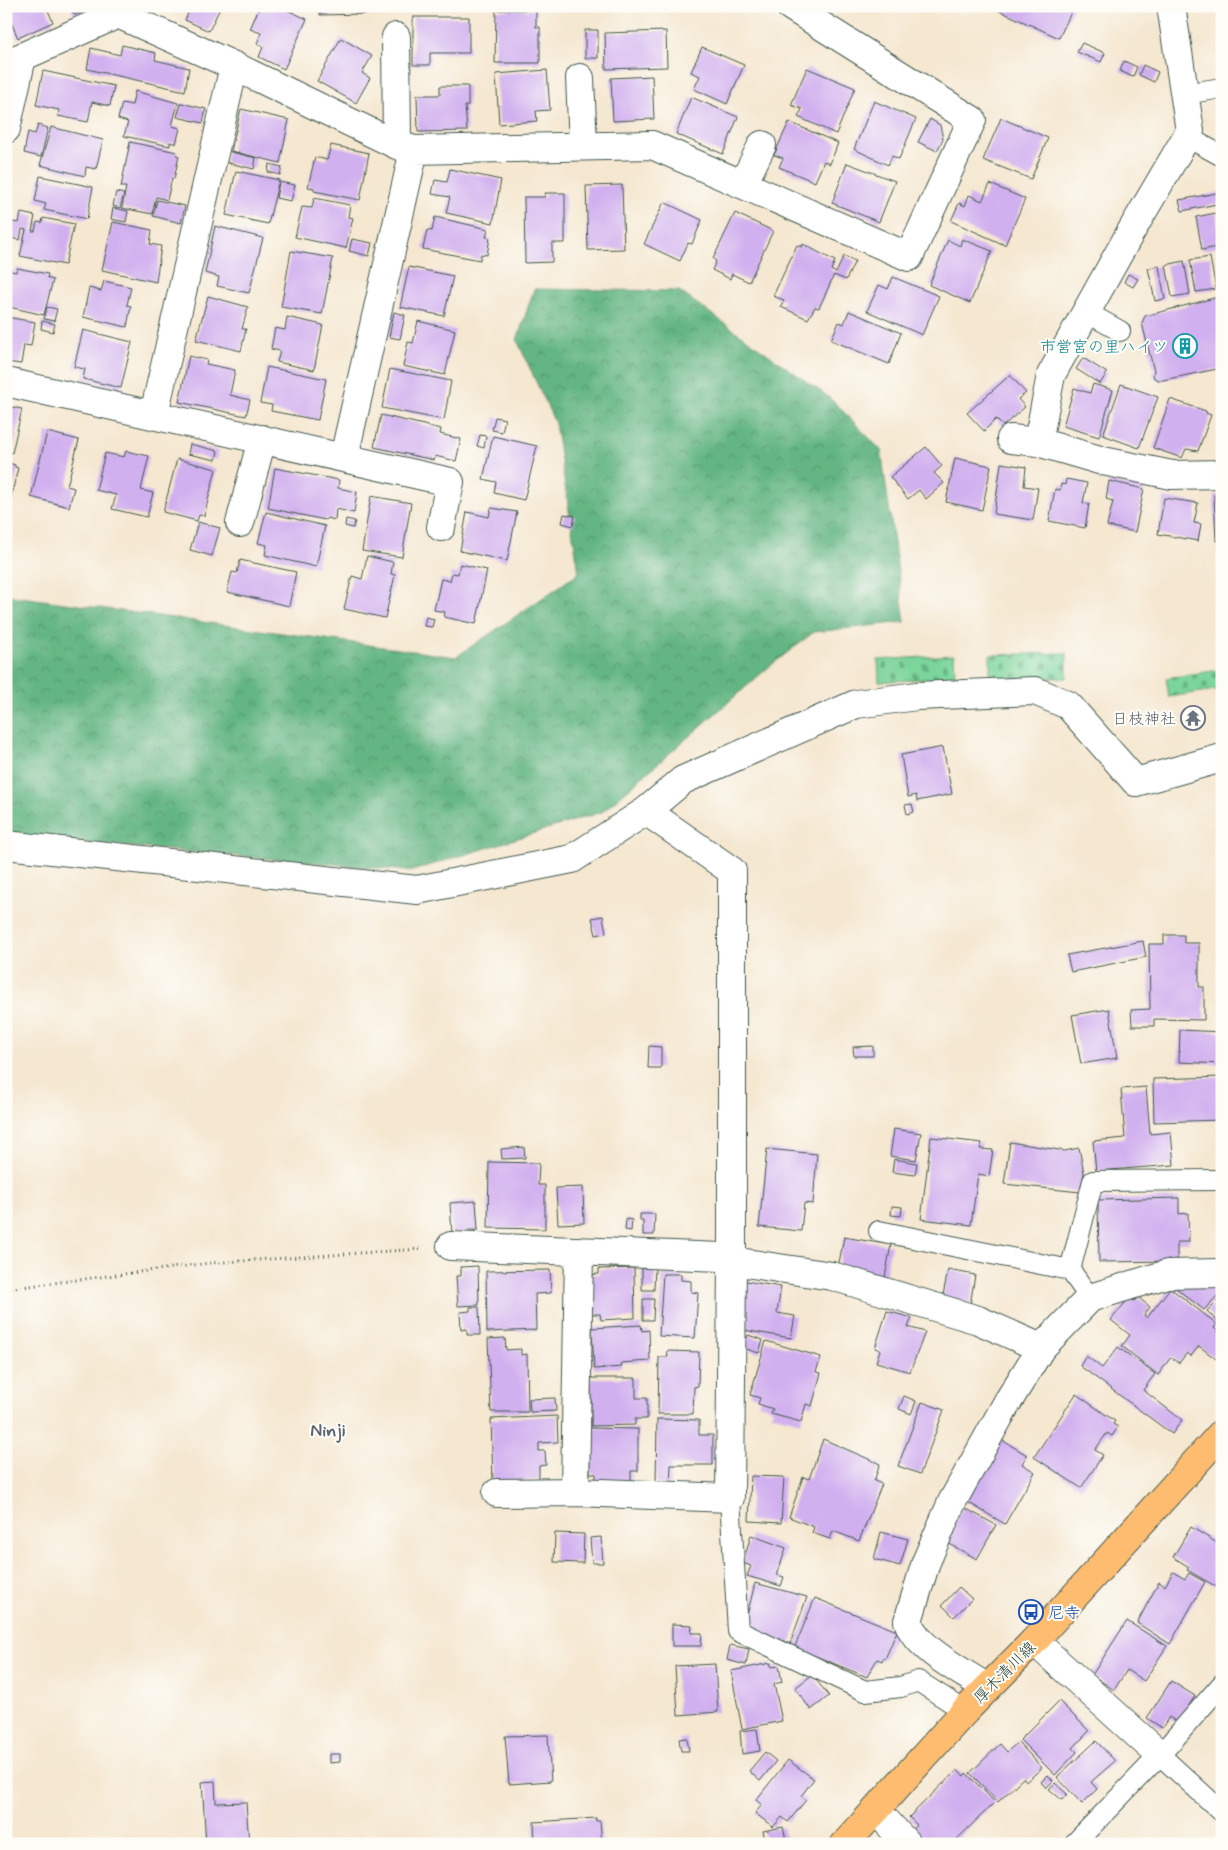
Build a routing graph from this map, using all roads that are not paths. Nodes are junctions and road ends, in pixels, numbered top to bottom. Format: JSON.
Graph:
{"nodes":[{"id":1,"x":790,"y":6,"type":"edge"},
{"id":2,"x":1171,"y":6,"type":"edge"},
{"id":3,"x":396,"y":37,"type":"dead end"},
{"id":4,"x":14,"y":61,"type":"edge"},
{"id":5,"x":234,"y":66,"type":"junction"},
{"id":6,"x":580,"y":78,"type":"dead end"},
{"id":7,"x":1222,"y":88,"type":"edge"},
{"id":8,"x":1184,"y":94,"type":"junction"},
{"id":9,"x":6,"y":128,"type":"edge"},
{"id":10,"x":1186,"y":137,"type":"junction"},
{"id":11,"x":762,"y":145,"type":"dead end"},
{"id":12,"x":583,"y":146,"type":"junction"},
{"id":13,"x":406,"y":148,"type":"junction"},
{"id":14,"x":1222,"y":156,"type":"edge"},
{"id":15,"x":743,"y":184,"type":"junction"},
{"id":16,"x":1086,"y":312,"type":"junction"},
{"id":17,"x":1120,"y":331,"type":"dead end"},
{"id":18,"x":6,"y":382,"type":"edge"},
{"id":19,"x":154,"y":414,"type":"junction"},
{"id":20,"x":262,"y":439,"type":"junction"},
{"id":21,"x":1011,"y":439,"type":"dead end"},
{"id":22,"x":1038,"y":442,"type":"junction"},
{"id":23,"x":344,"y":458,"type":"junction"},
{"id":24,"x":1222,"y":474,"type":"edge"},
{"id":25,"x":240,"y":523,"type":"dead end"},
{"id":26,"x":441,"y":527,"type":"dead end"},
{"id":27,"x":1222,"y":758,"type":"edge"},
{"id":28,"x":646,"y":811,"type":"junction"},
{"id":29,"x":6,"y":845,"type":"edge"},
{"id":30,"x":1222,"y":1180,"type":"edge"},
{"id":31,"x":879,"y":1231,"type":"dead end"},
{"id":32,"x":451,"y":1246,"type":"road end"},
{"id":33,"x":580,"y":1251,"type":"junction"},
{"id":34,"x":732,"y":1261,"type":"junction"},
{"id":35,"x":1070,"y":1270,"type":"junction"},
{"id":36,"x":1222,"y":1274,"type":"edge"},
{"id":37,"x":1090,"y":1298,"type":"junction"},
{"id":38,"x":1041,"y":1348,"type":"junction"},
{"id":39,"x":1221,"y":1436,"type":"edge"},
{"id":40,"x":576,"y":1492,"type":"junction"},
{"id":41,"x":497,"y":1493,"type":"dead end"},
{"id":42,"x":730,"y":1498,"type":"junction"},
{"id":43,"x":1034,"y":1641,"type":"junction"},
{"id":44,"x":1222,"y":1684,"type":"edge"},
{"id":45,"x":987,"y":1688,"type":"junction"},
{"id":46,"x":965,"y":1711,"type":"junction"},
{"id":47,"x":1160,"y":1755,"type":"junction"},
{"id":48,"x":876,"y":1810,"type":"junction"},
{"id":49,"x":1222,"y":1812,"type":"edge"},
{"id":50,"x":845,"y":1844,"type":"edge"},
{"id":51,"x":907,"y":1844,"type":"edge"},
{"id":52,"x":1074,"y":1844,"type":"edge"}],
"edges":[{"from":1,"to":15,"type":"street"},
{"from":2,"to":8,"type":"street"},
{"from":3,"to":13,"type":"street"},
{"from":4,"to":5,"type":"street"},
{"from":4,"to":9,"type":"street"},
{"from":5,"to":13,"type":"street"},
{"from":5,"to":19,"type":"street"},
{"from":6,"to":12,"type":"street"},
{"from":7,"to":8,"type":"lane"},
{"from":8,"to":10,"type":"street"},
{"from":10,"to":14,"type":"lane"},
{"from":10,"to":16,"type":"street"},
{"from":11,"to":15,"type":"street"},
{"from":12,"to":13,"type":"street"},
{"from":12,"to":15,"type":"street"},
{"from":13,"to":23,"type":"street"},
{"from":16,"to":17,"type":"lane"},
{"from":16,"to":22,"type":"street"},
{"from":18,"to":19,"type":"street"},
{"from":19,"to":20,"type":"street"},
{"from":20,"to":23,"type":"street"},
{"from":20,"to":25,"type":"street"},
{"from":21,"to":22,"type":"street"},
{"from":22,"to":24,"type":"street"},
{"from":23,"to":26,"type":"street"},
{"from":27,"to":28,"type":"street"},
{"from":28,"to":29,"type":"street"},
{"from":28,"to":34,"type":"street"},
{"from":30,"to":35,"type":"lane"},
{"from":31,"to":35,"type":"lane"},
{"from":32,"to":33,"type":"street"},
{"from":33,"to":34,"type":"street"},
{"from":33,"to":40,"type":"street"},
{"from":34,"to":38,"type":"street"},
{"from":34,"to":42,"type":"street"},
{"from":35,"to":37,"type":"lane"},
{"from":36,"to":37,"type":"street"},
{"from":37,"to":38,"type":"street"},
{"from":38,"to":45,"type":"street"},
{"from":39,"to":43,"type":"main road","name":"厚木清川線"},
{"from":40,"to":41,"type":"street"},
{"from":40,"to":42,"type":"street"},
{"from":42,"to":46,"type":"lane"},
{"from":43,"to":45,"type":"main road","name":"厚木清川線"},
{"from":43,"to":47,"type":"street"},
{"from":44,"to":47,"type":"lane"},
{"from":45,"to":46,"type":"main road","name":"厚木清川線"},
{"from":46,"to":48,"type":"main road","name":"厚木清川線"},
{"from":47,"to":49,"type":"lane"},
{"from":47,"to":52,"type":"lane"},
{"from":48,"to":50,"type":"main road","name":"厚木清川線"},
{"from":48,"to":51,"type":"street"}]}
